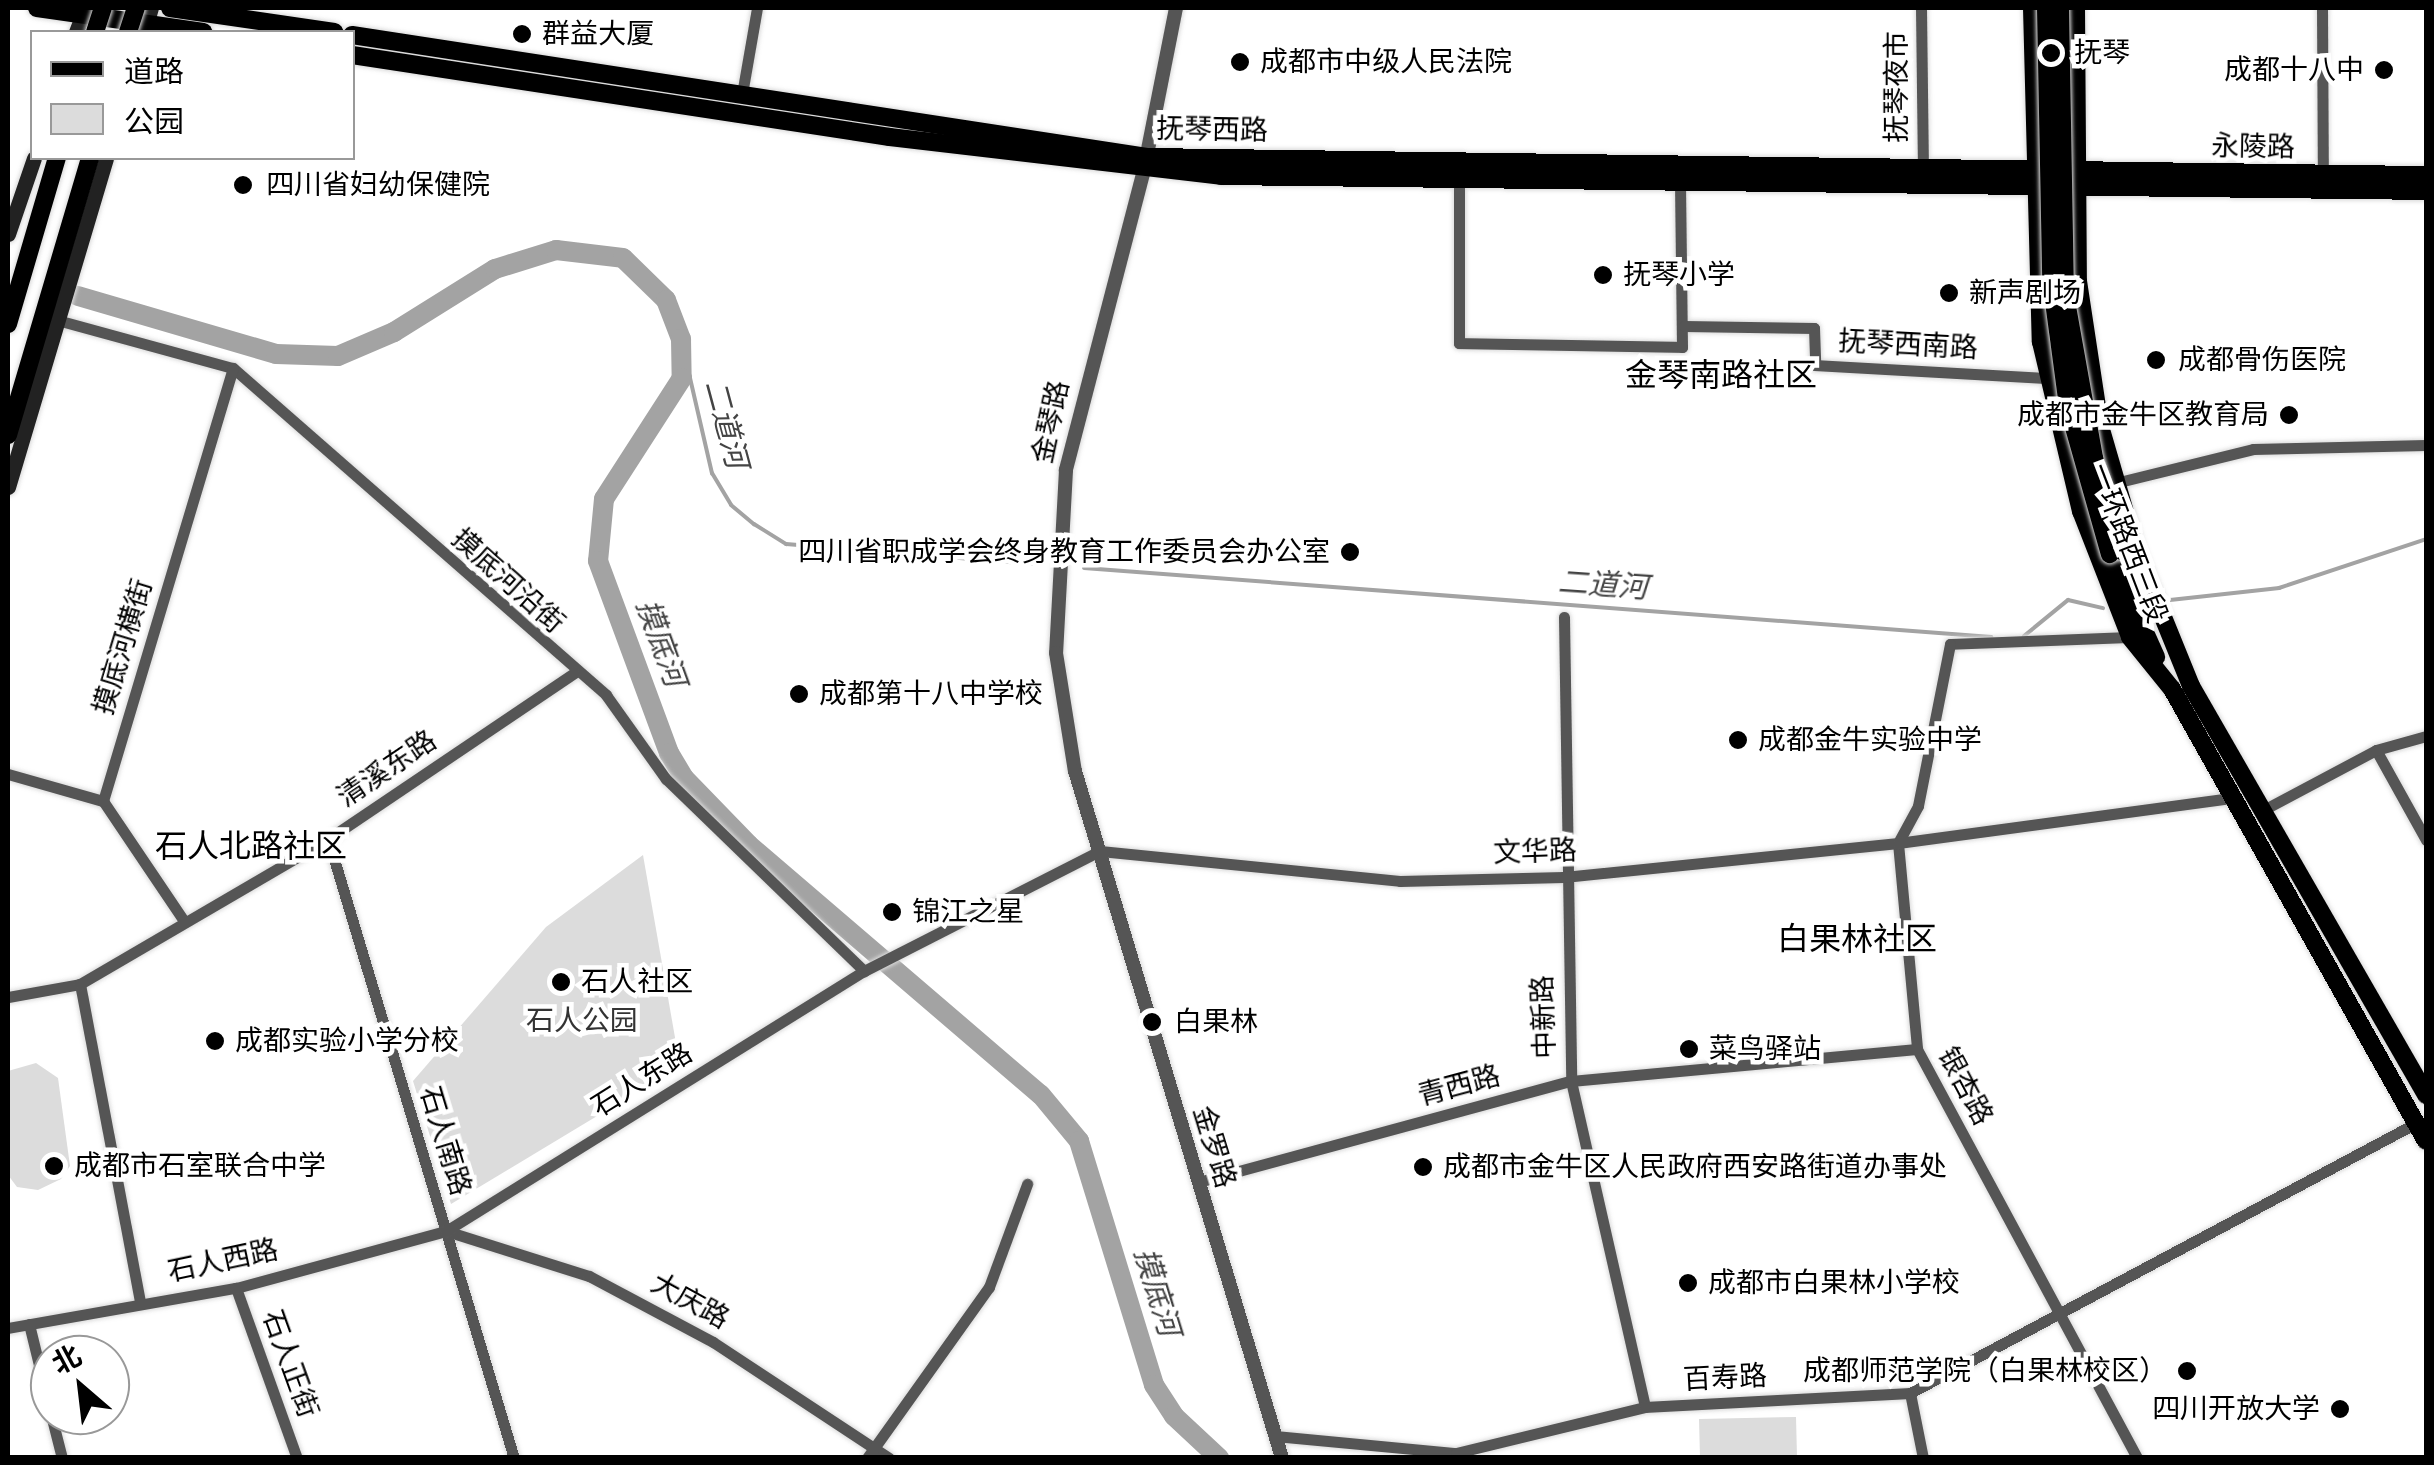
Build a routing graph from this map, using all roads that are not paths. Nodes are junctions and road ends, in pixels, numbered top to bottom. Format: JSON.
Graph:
{"nodes":[{"id":1,"x":38,"y":8,"type":"edge"},
{"id":2,"x":170,"y":8,"type":"edge"},
{"id":3,"x":757,"y":8,"type":"edge"},
{"id":4,"x":1176,"y":8,"type":"edge"},
{"id":5,"x":1922,"y":8,"type":"edge"},
{"id":6,"x":2032,"y":8,"type":"edge"},
{"id":7,"x":2046,"y":8,"type":"edge"},
{"id":8,"x":2060,"y":8,"type":"edge"},
{"id":9,"x":2076,"y":8,"type":"edge"},
{"id":10,"x":2322,"y":8,"type":"edge"},
{"id":11,"x":81,"y":18,"type":"edge"},
{"id":12,"x":144,"y":18,"type":"edge"},
{"id":13,"x":195,"y":30,"type":"edge"},
{"id":14,"x":320,"y":30,"type":"edge"},
{"id":15,"x":355,"y":35,"type":"edge"},
{"id":16,"x":355,"y":55,"type":"edge"},
{"id":17,"x":742,"y":94,"type":"junction"},
{"id":18,"x":33,"y":160,"type":"edge"},
{"id":19,"x":56,"y":160,"type":"edge"},
{"id":20,"x":89,"y":160,"type":"edge"},
{"id":21,"x":105,"y":160,"type":"edge"},
{"id":22,"x":1146,"y":164,"type":"junction"},
{"id":23,"x":1922,"y":166,"type":"junction"},
{"id":24,"x":1459,"y":174,"type":"junction"},
{"id":25,"x":2426,"y":175,"type":"edge"},
{"id":26,"x":2323,"y":176,"type":"junction"},
{"id":27,"x":1680,"y":177,"type":"junction"},
{"id":28,"x":2034,"y":178,"type":"junction"},
{"id":29,"x":2080,"y":180,"type":"junction"},
{"id":30,"x":2426,"y":191,"type":"edge"},
{"id":31,"x":8,"y":234,"type":"edge"},
{"id":32,"x":57,"y":320,"type":"junction"},
{"id":33,"x":8,"y":324,"type":"edge"},
{"id":34,"x":1684,"y":326,"type":"junction"},
{"id":35,"x":233,"y":368,"type":"junction"},
{"id":36,"x":2046,"y":378,"type":"junction"},
{"id":37,"x":8,"y":435,"type":"edge"},
{"id":38,"x":2426,"y":444,"type":"edge"},
{"id":39,"x":2115,"y":484,"type":"junction"},
{"id":40,"x":8,"y":487,"type":"edge"},
{"id":41,"x":2117,"y":553,"type":"junction"},
{"id":42,"x":1564,"y":618,"type":"dead end"},
{"id":43,"x":2130,"y":636,"type":"junction"},
{"id":44,"x":574,"y":673,"type":"junction"},
{"id":45,"x":2192,"y":686,"type":"junction"},
{"id":46,"x":2172,"y":689,"type":"junction"},
{"id":47,"x":2426,"y":736,"type":"edge"},
{"id":48,"x":2376,"y":750,"type":"junction"},
{"id":49,"x":8,"y":774,"type":"edge"},
{"id":50,"x":2233,"y":798,"type":"junction"},
{"id":51,"x":103,"y":800,"type":"junction"},
{"id":52,"x":2266,"y":808,"type":"junction"},
{"id":53,"x":328,"y":839,"type":"junction"},
{"id":54,"x":2426,"y":840,"type":"edge"},
{"id":55,"x":1898,"y":843,"type":"junction"},
{"id":56,"x":1100,"y":851,"type":"junction"},
{"id":57,"x":1564,"y":877,"type":"junction"},
{"id":58,"x":184,"y":921,"type":"junction"},
{"id":59,"x":864,"y":971,"type":"junction"},
{"id":60,"x":80,"y":984,"type":"junction"},
{"id":61,"x":8,"y":997,"type":"edge"},
{"id":62,"x":1917,"y":1049,"type":"junction"},
{"id":63,"x":1571,"y":1081,"type":"junction"},
{"id":64,"x":2426,"y":1094,"type":"edge"},
{"id":65,"x":2416,"y":1122,"type":"junction"},
{"id":66,"x":2426,"y":1142,"type":"edge"},
{"id":67,"x":1198,"y":1182,"type":"junction"},
{"id":68,"x":1027,"y":1184,"type":"dead end"},
{"id":69,"x":446,"y":1231,"type":"junction"},
{"id":70,"x":236,"y":1288,"type":"junction"},
{"id":71,"x":140,"y":1303,"type":"junction"},
{"id":72,"x":2059,"y":1314,"type":"junction"},
{"id":73,"x":29,"y":1324,"type":"junction"},
{"id":74,"x":8,"y":1328,"type":"edge"},
{"id":75,"x":32,"y":1335,"type":"edge"},
{"id":76,"x":1910,"y":1393,"type":"junction"},
{"id":77,"x":1645,"y":1407,"type":"junction"},
{"id":78,"x":1274,"y":1436,"type":"junction"},
{"id":79,"x":871,"y":1452,"type":"edge"},
{"id":80,"x":297,"y":1458,"type":"edge"},
{"id":81,"x":514,"y":1458,"type":"edge"},
{"id":82,"x":889,"y":1458,"type":"edge"},
{"id":83,"x":1282,"y":1458,"type":"edge"},
{"id":84,"x":1924,"y":1458,"type":"edge"},
{"id":85,"x":2137,"y":1458,"type":"edge"}],
"edges":[{"from":1,"to":11,"type":"main road"},
{"from":2,"to":14,"type":"main road"},
{"from":3,"to":17,"type":"street"},
{"from":4,"to":22,"type":"street","name":"金琴路"},
{"from":5,"to":23,"type":"street","name":"抚琴夜市"},
{"from":6,"to":28,"type":"main road","name":"一环路西三段"},
{"from":7,"to":41,"type":"main road","bridge":true},
{"from":8,"to":41,"type":"main road","bridge":true},
{"from":9,"to":29,"type":"main road","name":"一环路西三段"},
{"from":10,"to":26,"type":"street"},
{"from":11,"to":12,"type":"main road"},
{"from":12,"to":13,"type":"main road"},
{"from":15,"to":17,"type":"main road","name":"抚琴西路"},
{"from":16,"to":22,"type":"main road","name":"抚琴西路"},
{"from":17,"to":22,"type":"main road","name":"抚琴西路"},
{"from":18,"to":31,"type":"main road"},
{"from":19,"to":33,"type":"main road"},
{"from":20,"to":37,"type":"main road"},
{"from":21,"to":32,"type":"main road"},
{"from":22,"to":23,"type":"main road","name":"抚琴西路"},
{"from":22,"to":24,"type":"main road","name":"抚琴西路"},
{"from":22,"to":56,"type":"street","name":"金琴路"},
{"from":23,"to":28,"type":"main road","name":"抚琴西路"},
{"from":24,"to":27,"type":"main road","name":"抚琴西路"},
{"from":24,"to":34,"type":"street"},
{"from":25,"to":26,"type":"main road","name":"永陵路"},
{"from":26,"to":29,"type":"main road","name":"永陵路"},
{"from":27,"to":28,"type":"main road","name":"抚琴西路"},
{"from":27,"to":34,"type":"street"},
{"from":28,"to":29,"type":"main road","name":"抚琴西路"},
{"from":28,"to":36,"type":"main road","name":"一环路西三段"},
{"from":29,"to":30,"type":"main road","name":"永陵路"},
{"from":29,"to":39,"type":"main road","name":"一环路西三段"},
{"from":32,"to":35,"type":"street","name":"摸底河沿街"},
{"from":32,"to":40,"type":"main road"},
{"from":34,"to":36,"type":"street","name":"抚琴西南路"},
{"from":35,"to":44,"type":"street","name":"摸底河沿街"},
{"from":35,"to":51,"type":"street","name":"摸底河横街"},
{"from":36,"to":43,"type":"main road","name":"一环路西三段"},
{"from":38,"to":39,"type":"street"},
{"from":39,"to":45,"type":"main road","name":"一环路西三段"},
{"from":41,"to":45,"type":"main road"},
{"from":41,"to":46,"type":"main road"},
{"from":42,"to":57,"type":"street","name":"中新路"},
{"from":43,"to":46,"type":"main road","name":"一环路西三段"},
{"from":43,"to":55,"type":"street"},
{"from":44,"to":53,"type":"street","name":"清溪东路"},
{"from":44,"to":59,"type":"street","name":"摸底河沿街"},
{"from":45,"to":52,"type":"main road","name":"一环路西三段"},
{"from":46,"to":50,"type":"main road","name":"一环路西三段"},
{"from":47,"to":48,"type":"street"},
{"from":48,"to":52,"type":"street"},
{"from":48,"to":54,"type":"street"},
{"from":49,"to":51,"type":"street"},
{"from":50,"to":55,"type":"street","name":"文华路"},
{"from":50,"to":65,"type":"main road","name":"一环路西三段"},
{"from":51,"to":58,"type":"street"},
{"from":52,"to":64,"type":"main road","name":"一环路西三段"},
{"from":53,"to":58,"type":"street","name":"清溪东路"},
{"from":53,"to":69,"type":"street","name":"石人南路"},
{"from":55,"to":57,"type":"street","name":"文华路"},
{"from":55,"to":62,"type":"street","name":"银杏路"},
{"from":56,"to":57,"type":"street","name":"文华路"},
{"from":56,"to":59,"type":"street"},
{"from":56,"to":67,"type":"street","name":"金罗路"},
{"from":57,"to":63,"type":"street","name":"中新路"},
{"from":58,"to":60,"type":"street","name":"清溪东路"},
{"from":59,"to":69,"type":"street","name":"石人东路"},
{"from":60,"to":61,"type":"street","name":"清溪东路"},
{"from":60,"to":71,"type":"street"},
{"from":62,"to":63,"type":"street","name":"青西路"},
{"from":62,"to":72,"type":"street","name":"银杏路"},
{"from":63,"to":67,"type":"street","name":"青西路"},
{"from":63,"to":77,"type":"street","name":"中新路"},
{"from":65,"to":66,"type":"main road","name":"一环路西三段"},
{"from":65,"to":72,"type":"street","name":"百寿路"},
{"from":67,"to":78,"type":"street","name":"金罗路"},
{"from":68,"to":79,"type":"street"},
{"from":69,"to":70,"type":"street","name":"石人西路"},
{"from":69,"to":79,"type":"street","name":"大庆路"},
{"from":69,"to":81,"type":"street","name":"石人南路"},
{"from":70,"to":71,"type":"street","name":"石人西路"},
{"from":70,"to":80,"type":"street","name":"石人正街"},
{"from":71,"to":73,"type":"street","name":"石人西路"},
{"from":72,"to":76,"type":"street","name":"百寿路"},
{"from":72,"to":85,"type":"street","name":"银杏路"},
{"from":73,"to":74,"type":"street","name":"石人西路"},
{"from":73,"to":75,"type":"street"},
{"from":76,"to":77,"type":"street","name":"百寿路"},
{"from":76,"to":84,"type":"street"},
{"from":77,"to":78,"type":"street","name":"百寿路"},
{"from":78,"to":83,"type":"street","name":"金罗路"},
{"from":79,"to":82,"type":"street","name":"大庆路"}]}
